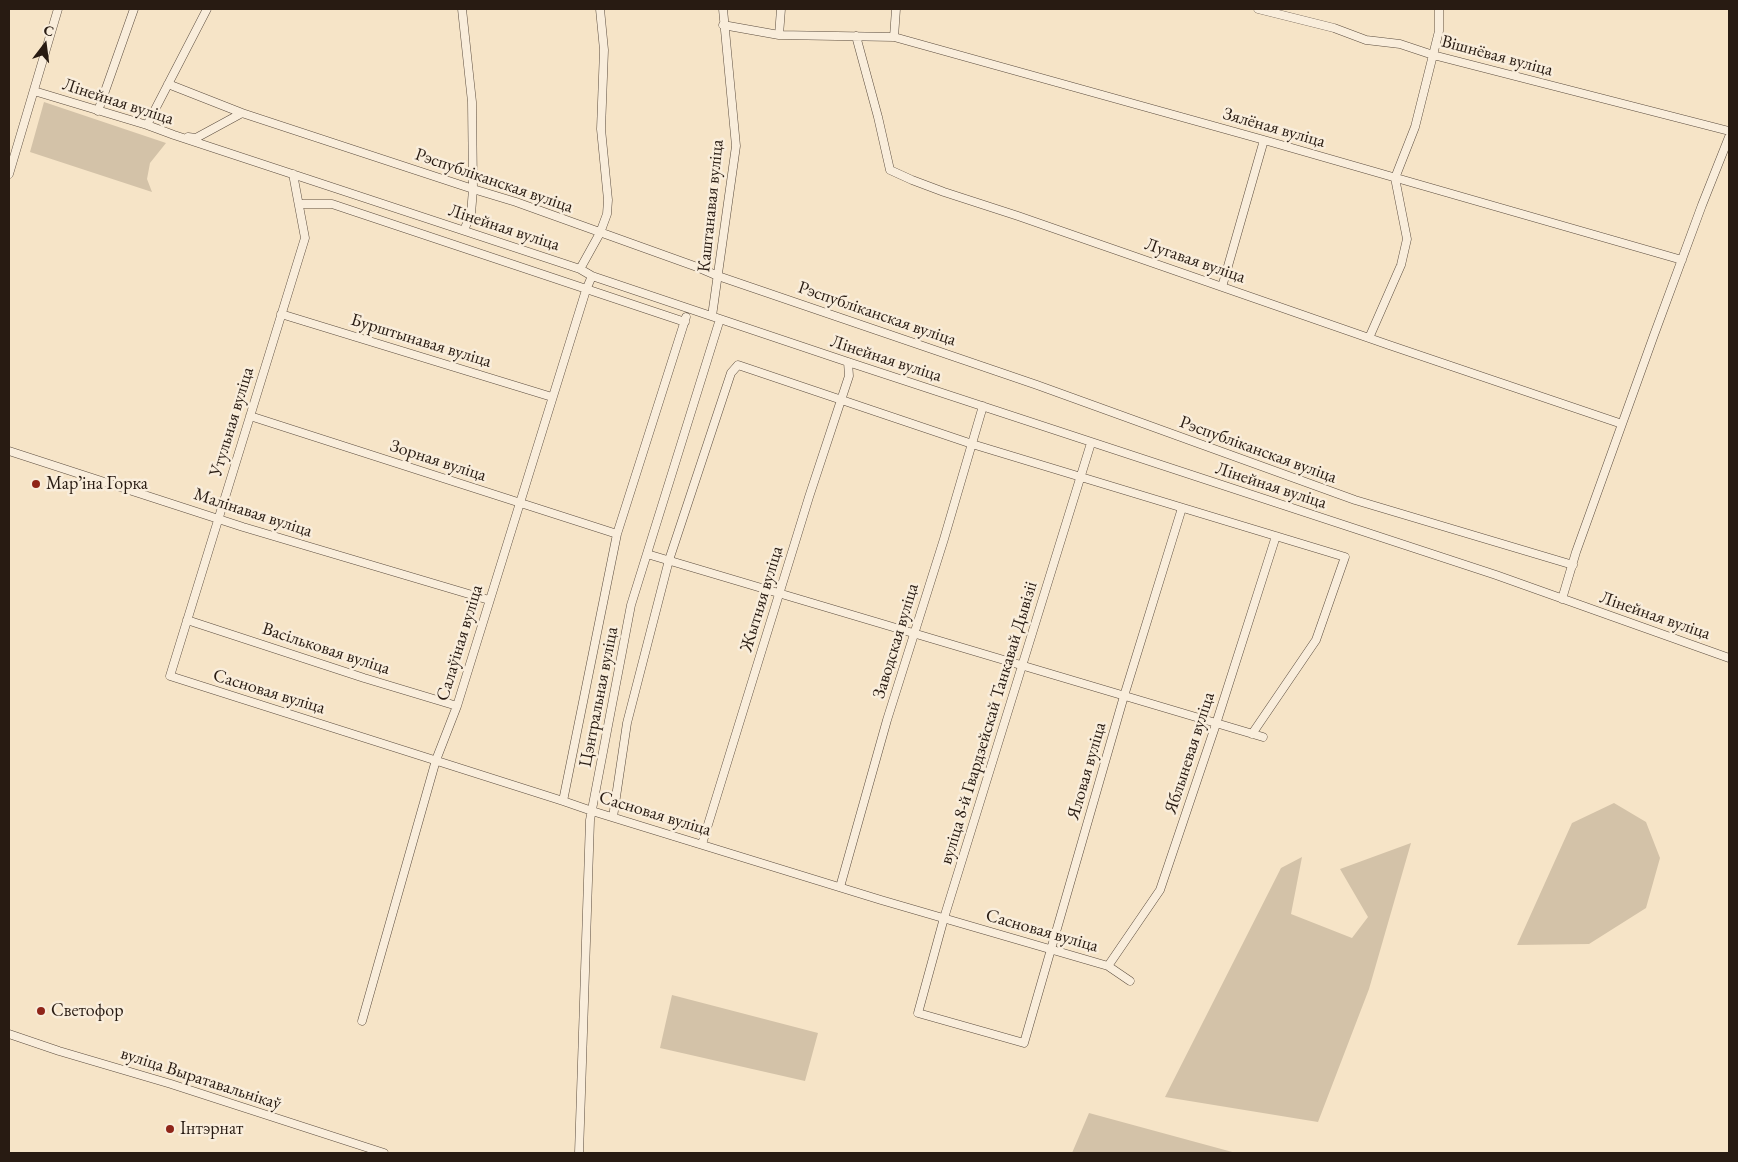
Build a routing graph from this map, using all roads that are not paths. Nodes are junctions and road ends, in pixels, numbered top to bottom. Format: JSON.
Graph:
{"nodes":[{"id":1,"x":58,"y":9,"type":"edge"},
{"id":2,"x":134,"y":9,"type":"edge"},
{"id":3,"x":207,"y":9,"type":"edge"},
{"id":4,"x":462,"y":9,"type":"edge"},
{"id":5,"x":600,"y":9,"type":"edge"},
{"id":6,"x":723,"y":9,"type":"edge"},
{"id":7,"x":781,"y":9,"type":"edge"},
{"id":8,"x":896,"y":9,"type":"edge"},
{"id":9,"x":1258,"y":9,"type":"edge"},
{"id":10,"x":1439,"y":9,"type":"edge"},
{"id":11,"x":723,"y":25,"type":"junction"},
{"id":12,"x":779,"y":35,"type":"junction"},
{"id":13,"x":856,"y":36,"type":"junction"},
{"id":14,"x":894,"y":37,"type":"junction"},
{"id":15,"x":1433,"y":54,"type":"junction"},
{"id":16,"x":168,"y":84,"type":"junction"},
{"id":17,"x":34,"y":91,"type":"junction"},
{"id":18,"x":98,"y":111,"type":"junction"},
{"id":19,"x":242,"y":113,"type":"junction"},
{"id":20,"x":147,"y":125,"type":"junction"},
{"id":21,"x":1729,"y":131,"type":"edge"},
{"id":22,"x":174,"y":135,"type":"junction"},
{"id":23,"x":1729,"y":138,"type":"edge"},
{"id":24,"x":1264,"y":140,"type":"junction"},
{"id":25,"x":9,"y":174,"type":"edge"},
{"id":26,"x":293,"y":174,"type":"junction"},
{"id":27,"x":1395,"y":178,"type":"junction"},
{"id":28,"x":473,"y":189,"type":"junction"},
{"id":29,"x":299,"y":204,"type":"junction"},
{"id":30,"x":464,"y":230,"type":"junction"},
{"id":31,"x":600,"y":233,"type":"junction"},
{"id":32,"x":1682,"y":260,"type":"junction"},
{"id":33,"x":580,"y":269,"type":"junction"},
{"id":34,"x":592,"y":276,"type":"junction"},
{"id":35,"x":718,"y":276,"type":"junction"},
{"id":36,"x":1222,"y":287,"type":"junction"},
{"id":37,"x":586,"y":290,"type":"junction"},
{"id":38,"x":281,"y":314,"type":"junction"},
{"id":39,"x":716,"y":317,"type":"junction"},
{"id":40,"x":686,"y":320,"type":"joint"},
{"id":41,"x":1369,"y":338,"type":"junction"},
{"id":42,"x":848,"y":362,"type":"junction"},
{"id":43,"x":552,"y":397,"type":"junction"},
{"id":44,"x":841,"y":400,"type":"junction"},
{"id":45,"x":983,"y":406,"type":"junction"},
{"id":46,"x":250,"y":416,"type":"junction"},
{"id":47,"x":1622,"y":424,"type":"junction"},
{"id":48,"x":1091,"y":443,"type":"junction"},
{"id":49,"x":972,"y":444,"type":"junction"},
{"id":50,"x":9,"y":451,"type":"edge"},
{"id":51,"x":1079,"y":477,"type":"junction"},
{"id":52,"x":519,"y":503,"type":"junction"},
{"id":53,"x":1182,"y":508,"type":"junction"},
{"id":54,"x":218,"y":519,"type":"junction"},
{"id":55,"x":617,"y":534,"type":"junction"},
{"id":56,"x":1276,"y":536,"type":"junction"},
{"id":57,"x":647,"y":554,"type":"junction"},
{"id":58,"x":669,"y":560,"type":"junction"},
{"id":59,"x":1573,"y":565,"type":"junction"},
{"id":60,"x":779,"y":593,"type":"junction"},
{"id":61,"x":1562,"y":599,"type":"junction"},
{"id":62,"x":488,"y":600,"type":"junction"},
{"id":63,"x":187,"y":620,"type":"junction"},
{"id":64,"x":914,"y":634,"type":"junction"},
{"id":65,"x":1729,"y":658,"type":"edge"},
{"id":66,"x":1022,"y":666,"type":"junction"},
{"id":67,"x":170,"y":676,"type":"joint"},
{"id":68,"x":1124,"y":696,"type":"junction"},
{"id":69,"x":457,"y":706,"type":"junction"},
{"id":70,"x":1216,"y":724,"type":"junction"},
{"id":71,"x":1252,"y":734,"type":"junction"},
{"id":72,"x":1263,"y":738,"type":"dead end"},
{"id":73,"x":436,"y":760,"type":"junction"},
{"id":74,"x":564,"y":800,"type":"junction"},
{"id":75,"x":592,"y":811,"type":"junction"},
{"id":76,"x":613,"y":817,"type":"junction"},
{"id":77,"x":702,"y":844,"type":"junction"},
{"id":78,"x":840,"y":887,"type":"junction"},
{"id":79,"x":944,"y":918,"type":"junction"},
{"id":80,"x":1050,"y":949,"type":"junction"},
{"id":81,"x":1108,"y":966,"type":"junction"},
{"id":82,"x":1130,"y":981,"type":"dead end"},
{"id":83,"x":362,"y":1022,"type":"dead end"},
{"id":84,"x":9,"y":1034,"type":"edge"},
{"id":85,"x":1024,"y":1043,"type":"joint"},
{"id":86,"x":384,"y":1153,"type":"edge"},
{"id":87,"x":579,"y":1153,"type":"edge"}],
"edges":[{"from":1,"to":17,"type":"street"},
{"from":2,"to":18,"type":"street"},
{"from":3,"to":16,"type":"street"},
{"from":4,"to":28,"type":"street"},
{"from":5,"to":31,"type":"street"},
{"from":6,"to":11,"type":"street","name":"Каштанавая вуліца"},
{"from":7,"to":12,"type":"street"},
{"from":8,"to":14,"type":"street"},
{"from":9,"to":15,"type":"street","name":"Вішнёвая вуліца"},
{"from":10,"to":15,"type":"street"},
{"from":11,"to":12,"type":"street","name":"Зялёная вуліца"},
{"from":11,"to":35,"type":"street","name":"Каштанавая вуліца"},
{"from":12,"to":13,"type":"street","name":"Зялёная вуліца"},
{"from":13,"to":14,"type":"street","name":"Зялёная вуліца"},
{"from":13,"to":36,"type":"street","name":"Лугавая вуліца"},
{"from":14,"to":24,"type":"street","name":"Зялёная вуліца"},
{"from":15,"to":21,"type":"street","name":"Вішнёвая вуліца"},
{"from":15,"to":27,"type":"street"},
{"from":16,"to":19,"type":"street","name":"Рэспубліканская вуліца"},
{"from":16,"to":20,"type":"street"},
{"from":17,"to":18,"type":"street","name":"Лінейная вуліца"},
{"from":17,"to":25,"type":"street"},
{"from":18,"to":20,"type":"street","name":"Лінейная вуліца"},
{"from":19,"to":22,"type":"street"},
{"from":19,"to":28,"type":"street","name":"Рэспубліканская вуліца"},
{"from":20,"to":22,"type":"street","name":"Лінейная вуліца"},
{"from":22,"to":26,"type":"street","name":"Лінейная вуліца"},
{"from":23,"to":32,"type":"street"},
{"from":24,"to":27,"type":"street","name":"Зялёная вуліца"},
{"from":24,"to":36,"type":"street"},
{"from":26,"to":29,"type":"street","name":"Утульная вуліца"},
{"from":26,"to":30,"type":"street","name":"Лінейная вуліца"},
{"from":27,"to":32,"type":"street","name":"Зялёная вуліца"},
{"from":27,"to":41,"type":"street"},
{"from":28,"to":30,"type":"street"},
{"from":28,"to":31,"type":"street","name":"Рэспубліканская вуліца"},
{"from":29,"to":37,"type":"street","name":"Лінейная вуліца"},
{"from":29,"to":38,"type":"street","name":"Утульная вуліца"},
{"from":30,"to":33,"type":"street","name":"Лінейная вуліца"},
{"from":31,"to":33,"type":"street"},
{"from":31,"to":35,"type":"street","name":"Рэспубліканская вуліца"},
{"from":32,"to":47,"type":"street"},
{"from":33,"to":34,"type":"street","name":"Лінейная вуліца"},
{"from":34,"to":37,"type":"street","name":"Салаўіная вуліца"},
{"from":34,"to":39,"type":"street","name":"Лінейная вуліца"},
{"from":35,"to":39,"type":"street","name":"Каштанавая вуліца"},
{"from":35,"to":59,"type":"street","name":"Рэспубліканская вуліца"},
{"from":36,"to":41,"type":"street","name":"Лугавая вуліца"},
{"from":37,"to":40,"type":"street","name":"Лінейная вуліца"},
{"from":37,"to":43,"type":"street","name":"Салаўіная вуліца"},
{"from":38,"to":43,"type":"street","name":"Бурштынавая вуліца"},
{"from":38,"to":46,"type":"street","name":"Утульная вуліца"},
{"from":39,"to":42,"type":"street","name":"Лінейная вуліца"},
{"from":39,"to":57,"type":"street","name":"Цэнтральная вуліца"},
{"from":40,"to":55,"type":"street","name":"Цэнтральная вуліца"},
{"from":41,"to":47,"type":"street","name":"Лугавая вуліца"},
{"from":42,"to":44,"type":"street","name":"Жытняя вуліца"},
{"from":42,"to":45,"type":"street","name":"Лінейная вуліца"},
{"from":43,"to":52,"type":"street","name":"Салаўіная вуліца"},
{"from":44,"to":49,"type":"street"},
{"from":44,"to":58,"type":"street"},
{"from":44,"to":60,"type":"street","name":"Жытняя вуліца"},
{"from":45,"to":48,"type":"street","name":"Лінейная вуліца"},
{"from":45,"to":49,"type":"street","name":"Заводская вуліца"},
{"from":46,"to":52,"type":"street","name":"Зорная вуліца"},
{"from":46,"to":54,"type":"street","name":"Утульная вуліца"},
{"from":47,"to":59,"type":"street"},
{"from":48,"to":51,"type":"street","name":"вуліца 8-й Гвардзейскай Танкавай Дывізіі"},
{"from":48,"to":61,"type":"street","name":"Лінейная вуліца"},
{"from":49,"to":51,"type":"street"},
{"from":49,"to":64,"type":"street","name":"Заводская вуліца"},
{"from":50,"to":54,"type":"street","name":"Малінавая вуліца"},
{"from":51,"to":53,"type":"street"},
{"from":51,"to":66,"type":"street","name":"вуліца 8-й Гвардзейскай Танкавай Дывізіі"},
{"from":52,"to":55,"type":"street","name":"Зорная вуліца"},
{"from":52,"to":62,"type":"street","name":"Салаўіная вуліца"},
{"from":53,"to":56,"type":"street"},
{"from":53,"to":68,"type":"street","name":"Яловая вуліца"},
{"from":54,"to":62,"type":"street","name":"Малінавая вуліца"},
{"from":54,"to":63,"type":"street","name":"Утульная вуліца"},
{"from":55,"to":74,"type":"street","name":"Цэнтральная вуліца"},
{"from":56,"to":70,"type":"street","name":"Яблыневая вуліца"},
{"from":56,"to":71,"type":"street"},
{"from":57,"to":58,"type":"street"},
{"from":57,"to":75,"type":"street","name":"Цэнтральная вуліца"},
{"from":58,"to":60,"type":"street"},
{"from":58,"to":76,"type":"street"},
{"from":59,"to":61,"type":"street"},
{"from":60,"to":64,"type":"street"},
{"from":60,"to":77,"type":"street","name":"Жытняя вуліца"},
{"from":61,"to":65,"type":"street","name":"Лінейная вуліца"},
{"from":62,"to":69,"type":"street","name":"Салаўіная вуліца"},
{"from":63,"to":67,"type":"street","name":"Утульная вуліца"},
{"from":63,"to":69,"type":"street","name":"Васільковая вуліца"},
{"from":64,"to":66,"type":"street"},
{"from":64,"to":78,"type":"street","name":"Заводская вуліца"},
{"from":66,"to":68,"type":"street"},
{"from":66,"to":79,"type":"street","name":"вуліца 8-й Гвардзейскай Танкавай Дывізіі"},
{"from":67,"to":73,"type":"street","name":"Сасновая вуліца"},
{"from":68,"to":70,"type":"street"},
{"from":68,"to":80,"type":"street","name":"Яловая вуліца"},
{"from":69,"to":73,"type":"street","name":"Салаўіная вуліца"},
{"from":70,"to":71,"type":"street"},
{"from":70,"to":81,"type":"street","name":"Яблыневая вуліца"},
{"from":71,"to":72,"type":"street"},
{"from":73,"to":74,"type":"street","name":"Сасновая вуліца"},
{"from":73,"to":83,"type":"street","name":"Салаўіная вуліца"},
{"from":74,"to":75,"type":"street","name":"Сасновая вуліца"},
{"from":75,"to":76,"type":"street","name":"Сасновая вуліца"},
{"from":75,"to":87,"type":"street","name":"Цэнтральная вуліца"},
{"from":76,"to":77,"type":"street","name":"Сасновая вуліца"},
{"from":77,"to":78,"type":"street","name":"Сасновая вуліца"},
{"from":78,"to":79,"type":"street","name":"Сасновая вуліца"},
{"from":79,"to":80,"type":"street","name":"Сасновая вуліца"},
{"from":79,"to":85,"type":"street","name":"вуліца 8-й Гвардзейскай Танкавай Дывізіі"},
{"from":80,"to":81,"type":"street","name":"Сасновая вуліца"},
{"from":80,"to":85,"type":"street","name":"Яловая вуліца"},
{"from":81,"to":82,"type":"street","name":"Сасновая вуліца"},
{"from":84,"to":86,"type":"street","name":"вуліца Выратавальнікаў"}]}
